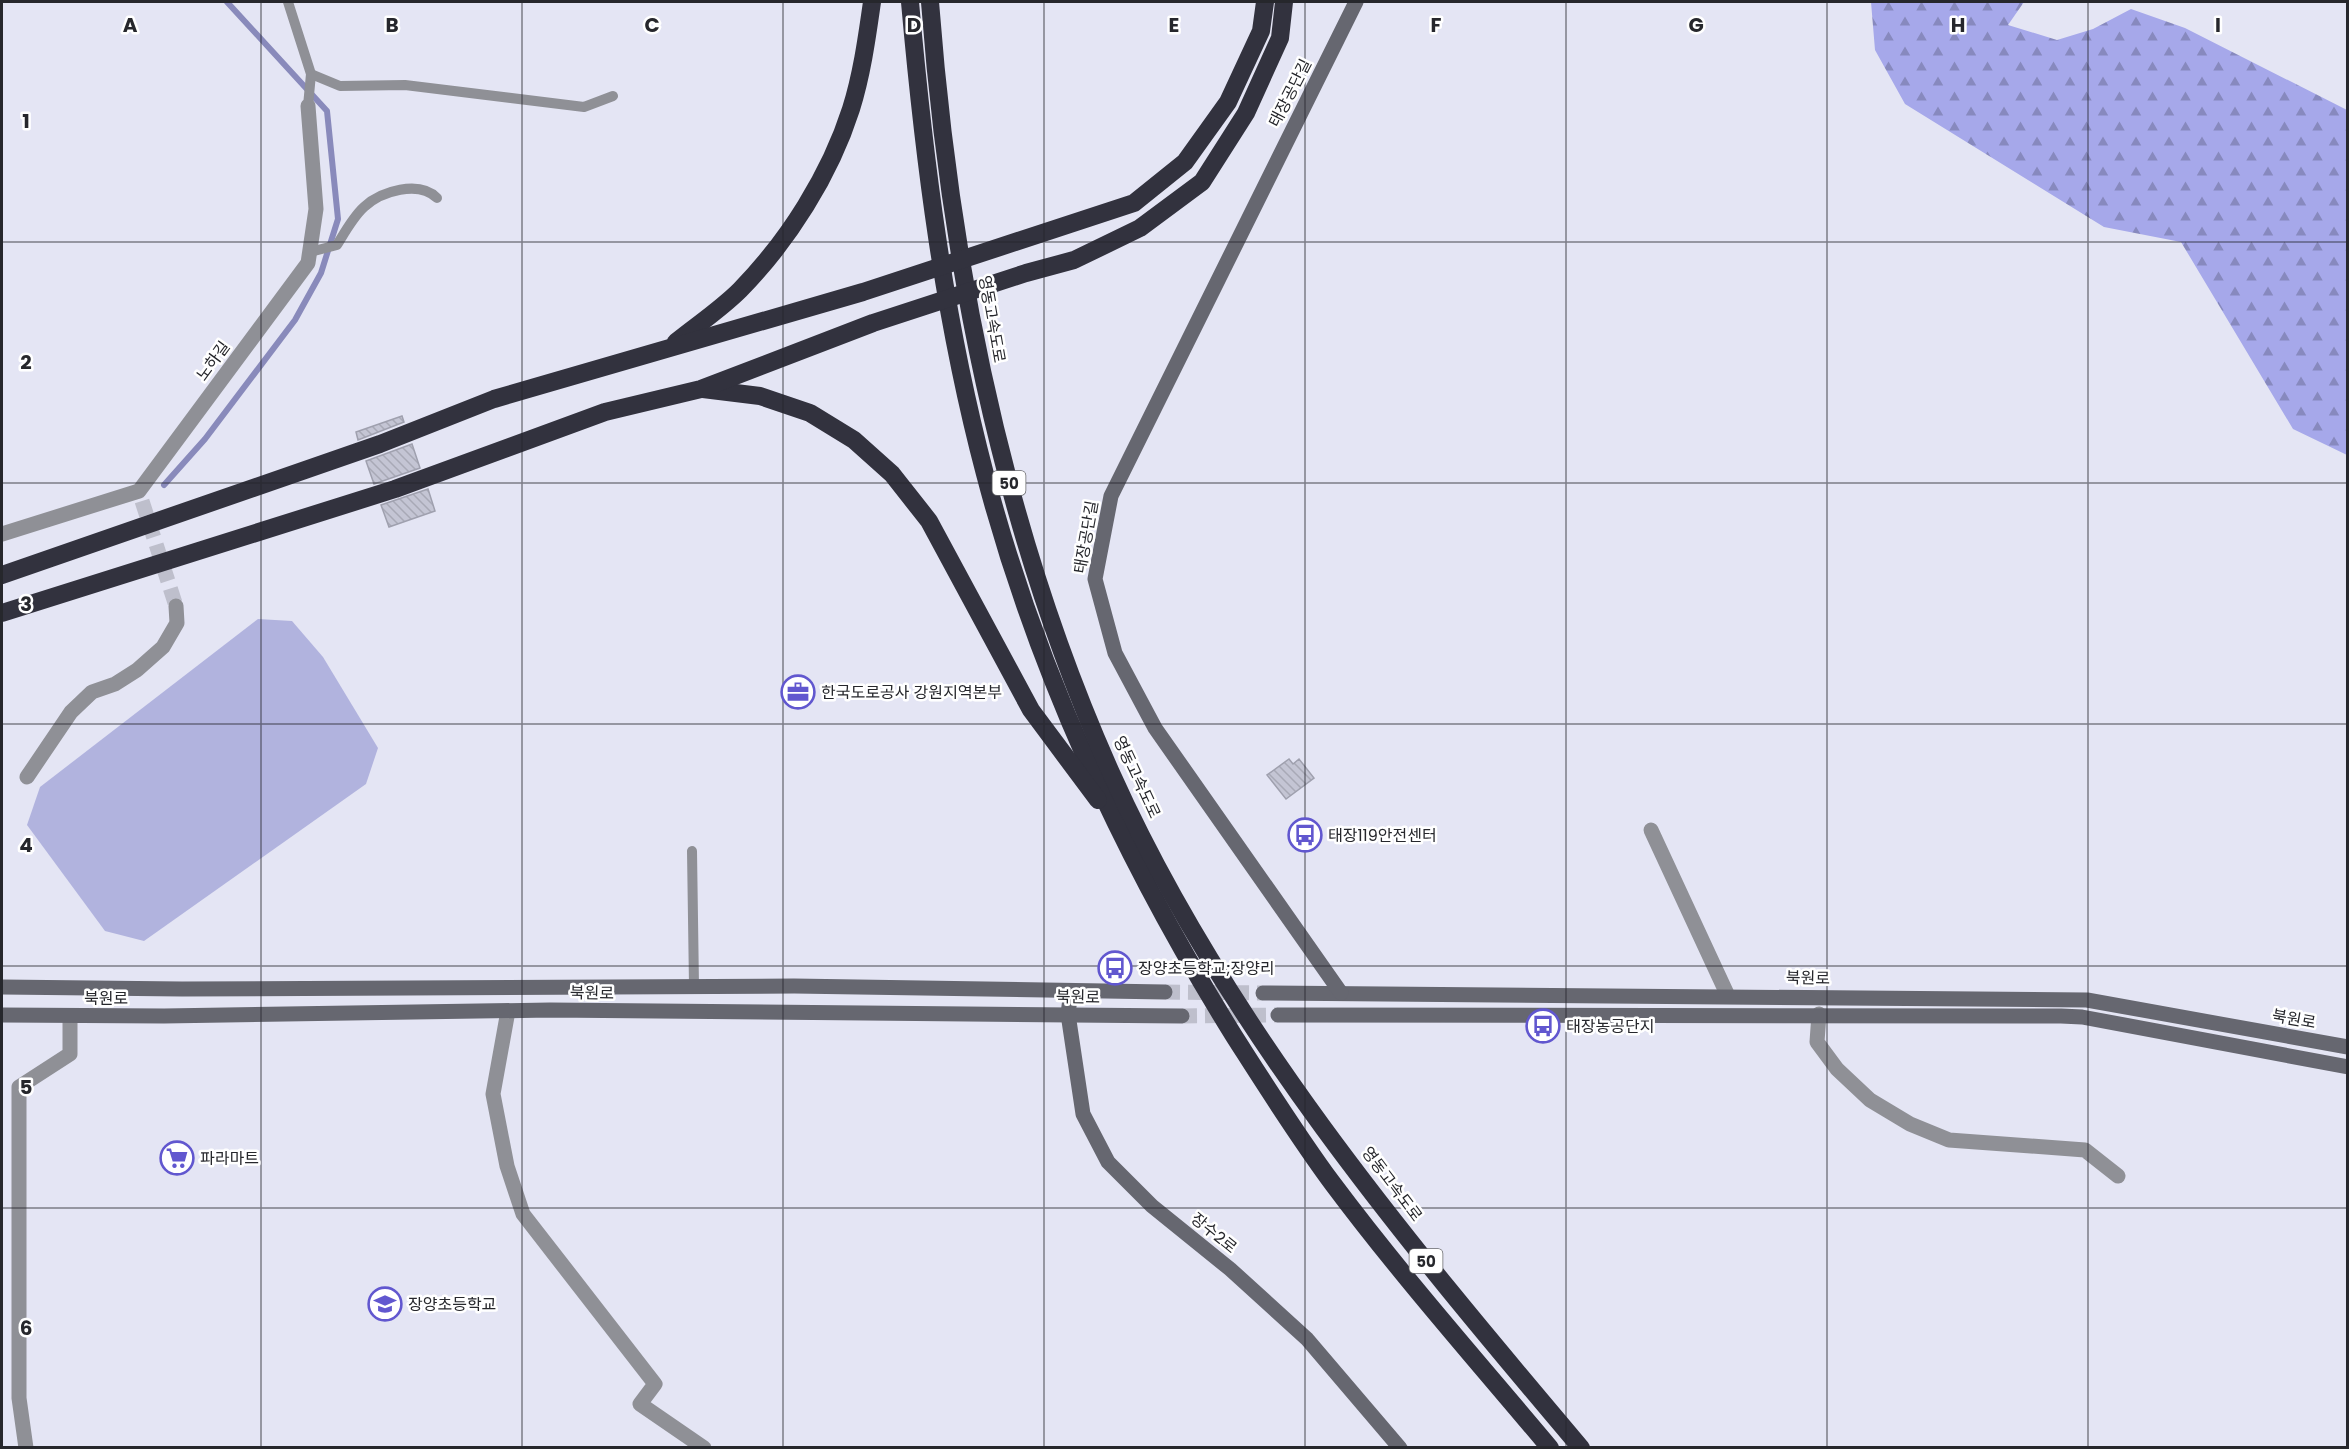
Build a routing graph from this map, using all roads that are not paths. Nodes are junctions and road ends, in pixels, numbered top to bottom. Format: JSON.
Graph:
{"nodes":[{"id":1,"x":288,"y":2,"type":"edge"},
{"id":2,"x":872,"y":2,"type":"edge"},
{"id":3,"x":910,"y":2,"type":"edge"},
{"id":4,"x":932,"y":2,"type":"edge"},
{"id":5,"x":1265,"y":2,"type":"edge"},
{"id":6,"x":1284,"y":2,"type":"edge"},
{"id":7,"x":1356,"y":2,"type":"edge"},
{"id":8,"x":311,"y":76,"type":"junction"},
{"id":9,"x":613,"y":96,"type":"dead end"},
{"id":10,"x":308,"y":106,"type":"joint"},
{"id":11,"x":437,"y":198,"type":"dead end"},
{"id":12,"x":312,"y":251,"type":"junction"},
{"id":13,"x":668,"y":348,"type":"junction"},
{"id":14,"x":701,"y":389,"type":"junction"},
{"id":15,"x":2,"y":534,"type":"edge"},
{"id":16,"x":2,"y":575,"type":"edge"},
{"id":17,"x":176,"y":606,"type":"tunnel mouth"},
{"id":18,"x":2,"y":613,"type":"edge"},
{"id":19,"x":27,"y":777,"type":"dead end"},
{"id":20,"x":1119,"y":829,"type":"junction"},
{"id":21,"x":1651,"y":830,"type":"dead end"},
{"id":22,"x":692,"y":851,"type":"dead end"},
{"id":23,"x":693,"y":986,"type":"junction"},
{"id":24,"x":2,"y":987,"type":"edge"},
{"id":25,"x":1071,"y":991,"type":"junction"},
{"id":26,"x":1165,"y":992,"type":"tunnel mouth"},
{"id":27,"x":1263,"y":993,"type":"tunnel mouth"},
{"id":28,"x":1341,"y":993,"type":"junction"},
{"id":29,"x":1728,"y":996,"type":"junction"},
{"id":30,"x":508,"y":1011,"type":"junction"},
{"id":31,"x":694,"y":1013,"type":"junction"},
{"id":32,"x":1068,"y":1014,"type":"junction"},
{"id":33,"x":1819,"y":1014,"type":"junction"},
{"id":34,"x":2,"y":1015,"type":"edge"},
{"id":35,"x":1278,"y":1015,"type":"tunnel mouth"},
{"id":36,"x":1341,"y":1015,"type":"junction"},
{"id":37,"x":70,"y":1016,"type":"junction"},
{"id":38,"x":1182,"y":1016,"type":"tunnel mouth"},
{"id":39,"x":1729,"y":1017,"type":"junction"},
{"id":40,"x":2348,"y":1047,"type":"edge"},
{"id":41,"x":2348,"y":1066,"type":"edge"},
{"id":42,"x":2118,"y":1176,"type":"dead end"},
{"id":43,"x":26,"y":1448,"type":"edge"},
{"id":44,"x":704,"y":1448,"type":"edge"},
{"id":45,"x":1401,"y":1448,"type":"edge"},
{"id":46,"x":1550,"y":1448,"type":"edge"},
{"id":47,"x":1581,"y":1448,"type":"edge"}],
"edges":[{"from":1,"to":8,"type":"lane"},
{"from":2,"to":13,"type":"highway"},
{"from":3,"to":20,"type":"highway","number":"50"},
{"from":4,"to":47,"type":"highway","name":"영동고속도로","number":"50"},
{"from":5,"to":13,"type":"highway"},
{"from":6,"to":14,"type":"highway"},
{"from":7,"to":28,"type":"street","name":"태장공단길"},
{"from":8,"to":9,"type":"lane"},
{"from":8,"to":10,"type":"lane"},
{"from":10,"to":12,"type":"street","name":"노하길"},
{"from":11,"to":12,"type":"lane"},
{"from":12,"to":15,"type":"street","name":"노하길"},
{"from":13,"to":16,"type":"highway"},
{"from":14,"to":18,"type":"highway"},
{"from":14,"to":20,"type":"highway"},
{"from":17,"to":19,"type":"street"},
{"from":20,"to":46,"type":"highway","number":"50"},
{"from":21,"to":29,"type":"street"},
{"from":22,"to":23,"type":"lane"},
{"from":23,"to":24,"type":"street","name":"북원로"},
{"from":23,"to":25,"type":"street","name":"북원로"},
{"from":23,"to":31,"type":"street"},
{"from":25,"to":26,"type":"street","name":"북원로"},
{"from":25,"to":32,"type":"street","name":"장수2로"},
{"from":27,"to":28,"type":"street","name":"북원로"},
{"from":28,"to":29,"type":"street","name":"북원로"},
{"from":28,"to":36,"type":"street"},
{"from":29,"to":39,"type":"street"},
{"from":29,"to":40,"type":"street","name":"북원로"},
{"from":30,"to":31,"type":"street","name":"북원로"},
{"from":30,"to":37,"type":"street","name":"북원로"},
{"from":30,"to":44,"type":"street"},
{"from":31,"to":32,"type":"street","name":"북원로"},
{"from":32,"to":38,"type":"street","name":"북원로"},
{"from":32,"to":45,"type":"street","name":"장수2로"},
{"from":33,"to":39,"type":"street"},
{"from":33,"to":41,"type":"street"},
{"from":33,"to":42,"type":"street"},
{"from":34,"to":37,"type":"street","name":"북원로"},
{"from":35,"to":36,"type":"street"},
{"from":36,"to":39,"type":"street"},
{"from":37,"to":43,"type":"street"}]}
